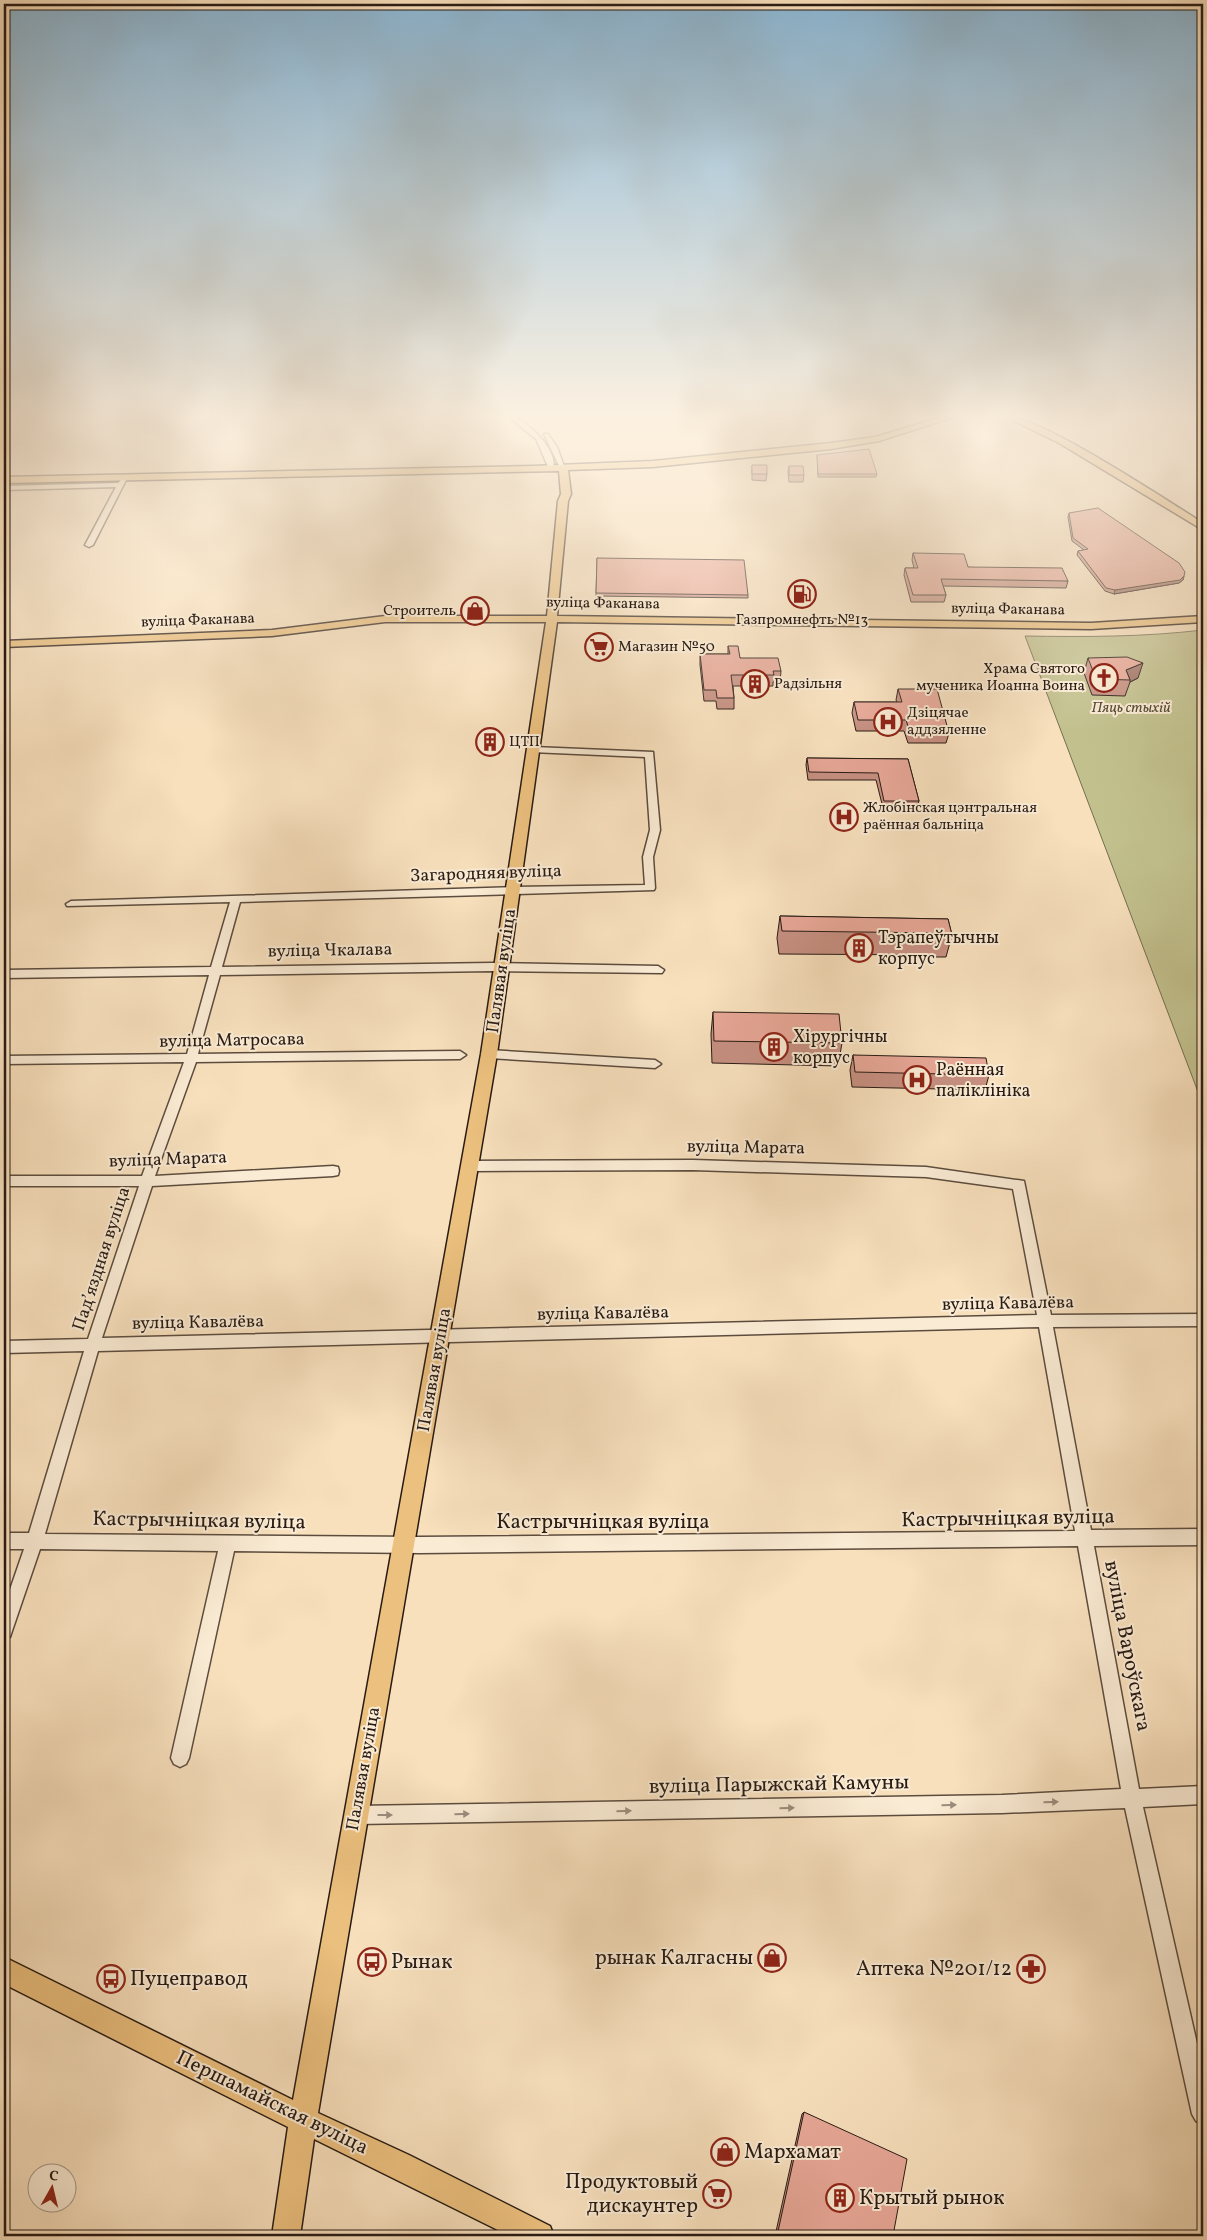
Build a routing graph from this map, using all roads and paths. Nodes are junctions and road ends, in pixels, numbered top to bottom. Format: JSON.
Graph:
{"nodes":[{"id":1,"x":101,"y":522,"type":"edge"},
{"id":2,"x":562,"y":522,"type":"edge"},
{"id":3,"x":89,"y":545,"type":"dead end"},
{"id":4,"x":551,"y":619,"type":"junction"},
{"id":5,"x":1203,"y":619,"type":"edge"},
{"id":6,"x":4,"y":644,"type":"edge"},
{"id":7,"x":534,"y":750,"type":"junction"},
{"id":8,"x":514,"y":890,"type":"junction"},
{"id":9,"x":236,"y":899,"type":"junction"},
{"id":10,"x":71,"y":904,"type":"dead end"},
{"id":11,"x":503,"y":967,"type":"junction"},
{"id":12,"x":218,"y":970,"type":"junction"},
{"id":13,"x":658,"y":970,"type":"dead end"},
{"id":14,"x":4,"y":974,"type":"edge"},
{"id":15,"x":489,"y":1054,"type":"junction"},
{"id":16,"x":460,"y":1055,"type":"dead end"},
{"id":17,"x":191,"y":1059,"type":"junction"},
{"id":18,"x":4,"y":1060,"type":"edge"},
{"id":19,"x":655,"y":1064,"type":"dead end"},
{"id":20,"x":470,"y":1166,"type":"junction"},
{"id":21,"x":333,"y":1171,"type":"dead end"},
{"id":22,"x":4,"y":1181,"type":"edge"},
{"id":23,"x":147,"y":1181,"type":"junction"},
{"id":24,"x":1019,"y":1185,"type":"joint"},
{"id":25,"x":1203,"y":1320,"type":"edge"},
{"id":26,"x":1046,"y":1321,"type":"junction"},
{"id":27,"x":441,"y":1336,"type":"junction"},
{"id":28,"x":93,"y":1344,"type":"junction"},
{"id":29,"x":4,"y":1347,"type":"edge"},
{"id":30,"x":1203,"y":1537,"type":"edge"},
{"id":31,"x":35,"y":1540,"type":"junction"},
{"id":32,"x":1083,"y":1540,"type":"junction"},
{"id":33,"x":4,"y":1541,"type":"edge"},
{"id":34,"x":228,"y":1542,"type":"junction"},
{"id":35,"x":403,"y":1545,"type":"junction"},
{"id":36,"x":4,"y":1631,"type":"edge"},
{"id":37,"x":180,"y":1758,"type":"dead end"},
{"id":38,"x":1203,"y":1795,"type":"edge"},
{"id":39,"x":1132,"y":1799,"type":"junction"},
{"id":40,"x":356,"y":1815,"type":"junction"},
{"id":41,"x":4,"y":1970,"type":"edge"},
{"id":42,"x":1203,"y":2114,"type":"edge"},
{"id":43,"x":303,"y":2120,"type":"junction"},
{"id":44,"x":286,"y":2236,"type":"edge"},
{"id":45,"x":540,"y":2236,"type":"edge"}],
"edges":[{"from":1,"to":3,"type":"street"},
{"from":2,"to":4,"type":"main road","name":"Палявая вуліца"},
{"from":4,"to":5,"type":"main road","name":"вуліца Факанава"},
{"from":4,"to":6,"type":"main road","name":"вуліца Факанава"},
{"from":4,"to":7,"type":"main road","name":"Палявая вуліца"},
{"from":7,"to":8,"type":"main road","name":"Палявая вуліца"},
{"from":7,"to":8,"type":"street","name":"Загародняя вуліца"},
{"from":8,"to":9,"type":"street","name":"Загародняя вуліца"},
{"from":8,"to":11,"type":"main road","name":"Палявая вуліца"},
{"from":9,"to":10,"type":"street","name":"Загародняя вуліца"},
{"from":9,"to":12,"type":"street","name":"Падʼяздная вуліца"},
{"from":11,"to":12,"type":"street","name":"вуліца Чкалава"},
{"from":11,"to":13,"type":"street","name":"вуліца Чкалава"},
{"from":11,"to":15,"type":"main road","name":"Палявая вуліца"},
{"from":12,"to":14,"type":"street","name":"вуліца Чкалава"},
{"from":12,"to":17,"type":"street","name":"Падʼяздная вуліца"},
{"from":15,"to":19,"type":"street"},
{"from":15,"to":20,"type":"main road","name":"Палявая вуліца"},
{"from":16,"to":17,"type":"street","name":"вуліца Матросава"},
{"from":17,"to":18,"type":"street","name":"вуліца Матросава"},
{"from":17,"to":23,"type":"street","name":"Падʼяздная вуліца"},
{"from":20,"to":24,"type":"street","name":"вуліца Марата"},
{"from":20,"to":27,"type":"main road","name":"Палявая вуліца"},
{"from":21,"to":23,"type":"street","name":"вуліца Марата"},
{"from":22,"to":23,"type":"street","name":"вуліца Марата"},
{"from":23,"to":28,"type":"street","name":"Падʼяздная вуліца"},
{"from":24,"to":26,"type":"street","name":"вуліца Вароўскага"},
{"from":25,"to":26,"type":"street","name":"вуліца Кавалёва"},
{"from":26,"to":27,"type":"street","name":"вуліца Кавалёва"},
{"from":26,"to":32,"type":"street","name":"вуліца Вароўскага"},
{"from":27,"to":28,"type":"street","name":"вуліца Кавалёва"},
{"from":27,"to":35,"type":"main road","name":"Палявая вуліца"},
{"from":28,"to":29,"type":"street","name":"вуліца Кавалёва"},
{"from":28,"to":31,"type":"street","name":"Падʼяздная вуліца"},
{"from":30,"to":32,"type":"street","name":"Кастрычніцкая вуліца"},
{"from":31,"to":33,"type":"street","name":"Кастрычніцкая вуліца"},
{"from":31,"to":34,"type":"street","name":"Кастрычніцкая вуліца"},
{"from":31,"to":36,"type":"street","name":"Падʼяздная вуліца"},
{"from":32,"to":35,"type":"street","name":"Кастрычніцкая вуліца"},
{"from":32,"to":39,"type":"street","name":"вуліца Вароўскага"},
{"from":34,"to":35,"type":"street","name":"Кастрычніцкая вуліца"},
{"from":34,"to":37,"type":"street"},
{"from":35,"to":40,"type":"main road","name":"Палявая вуліца"},
{"from":38,"to":39,"type":"street","name":"вуліца Парыжскай Камуны"},
{"from":40,"to":39,"type":"street","name":"вуліца Парыжскай Камуны","one_way":true},
{"from":39,"to":42,"type":"street","name":"вуліца Вароўскага"},
{"from":40,"to":43,"type":"main road","name":"Палявая вуліца"},
{"from":41,"to":43,"type":"main road","name":"Першамайская вуліца"},
{"from":43,"to":44,"type":"main road","name":"Палявая вуліца"},
{"from":43,"to":45,"type":"main road","name":"Першамайская вуліца"}]}
